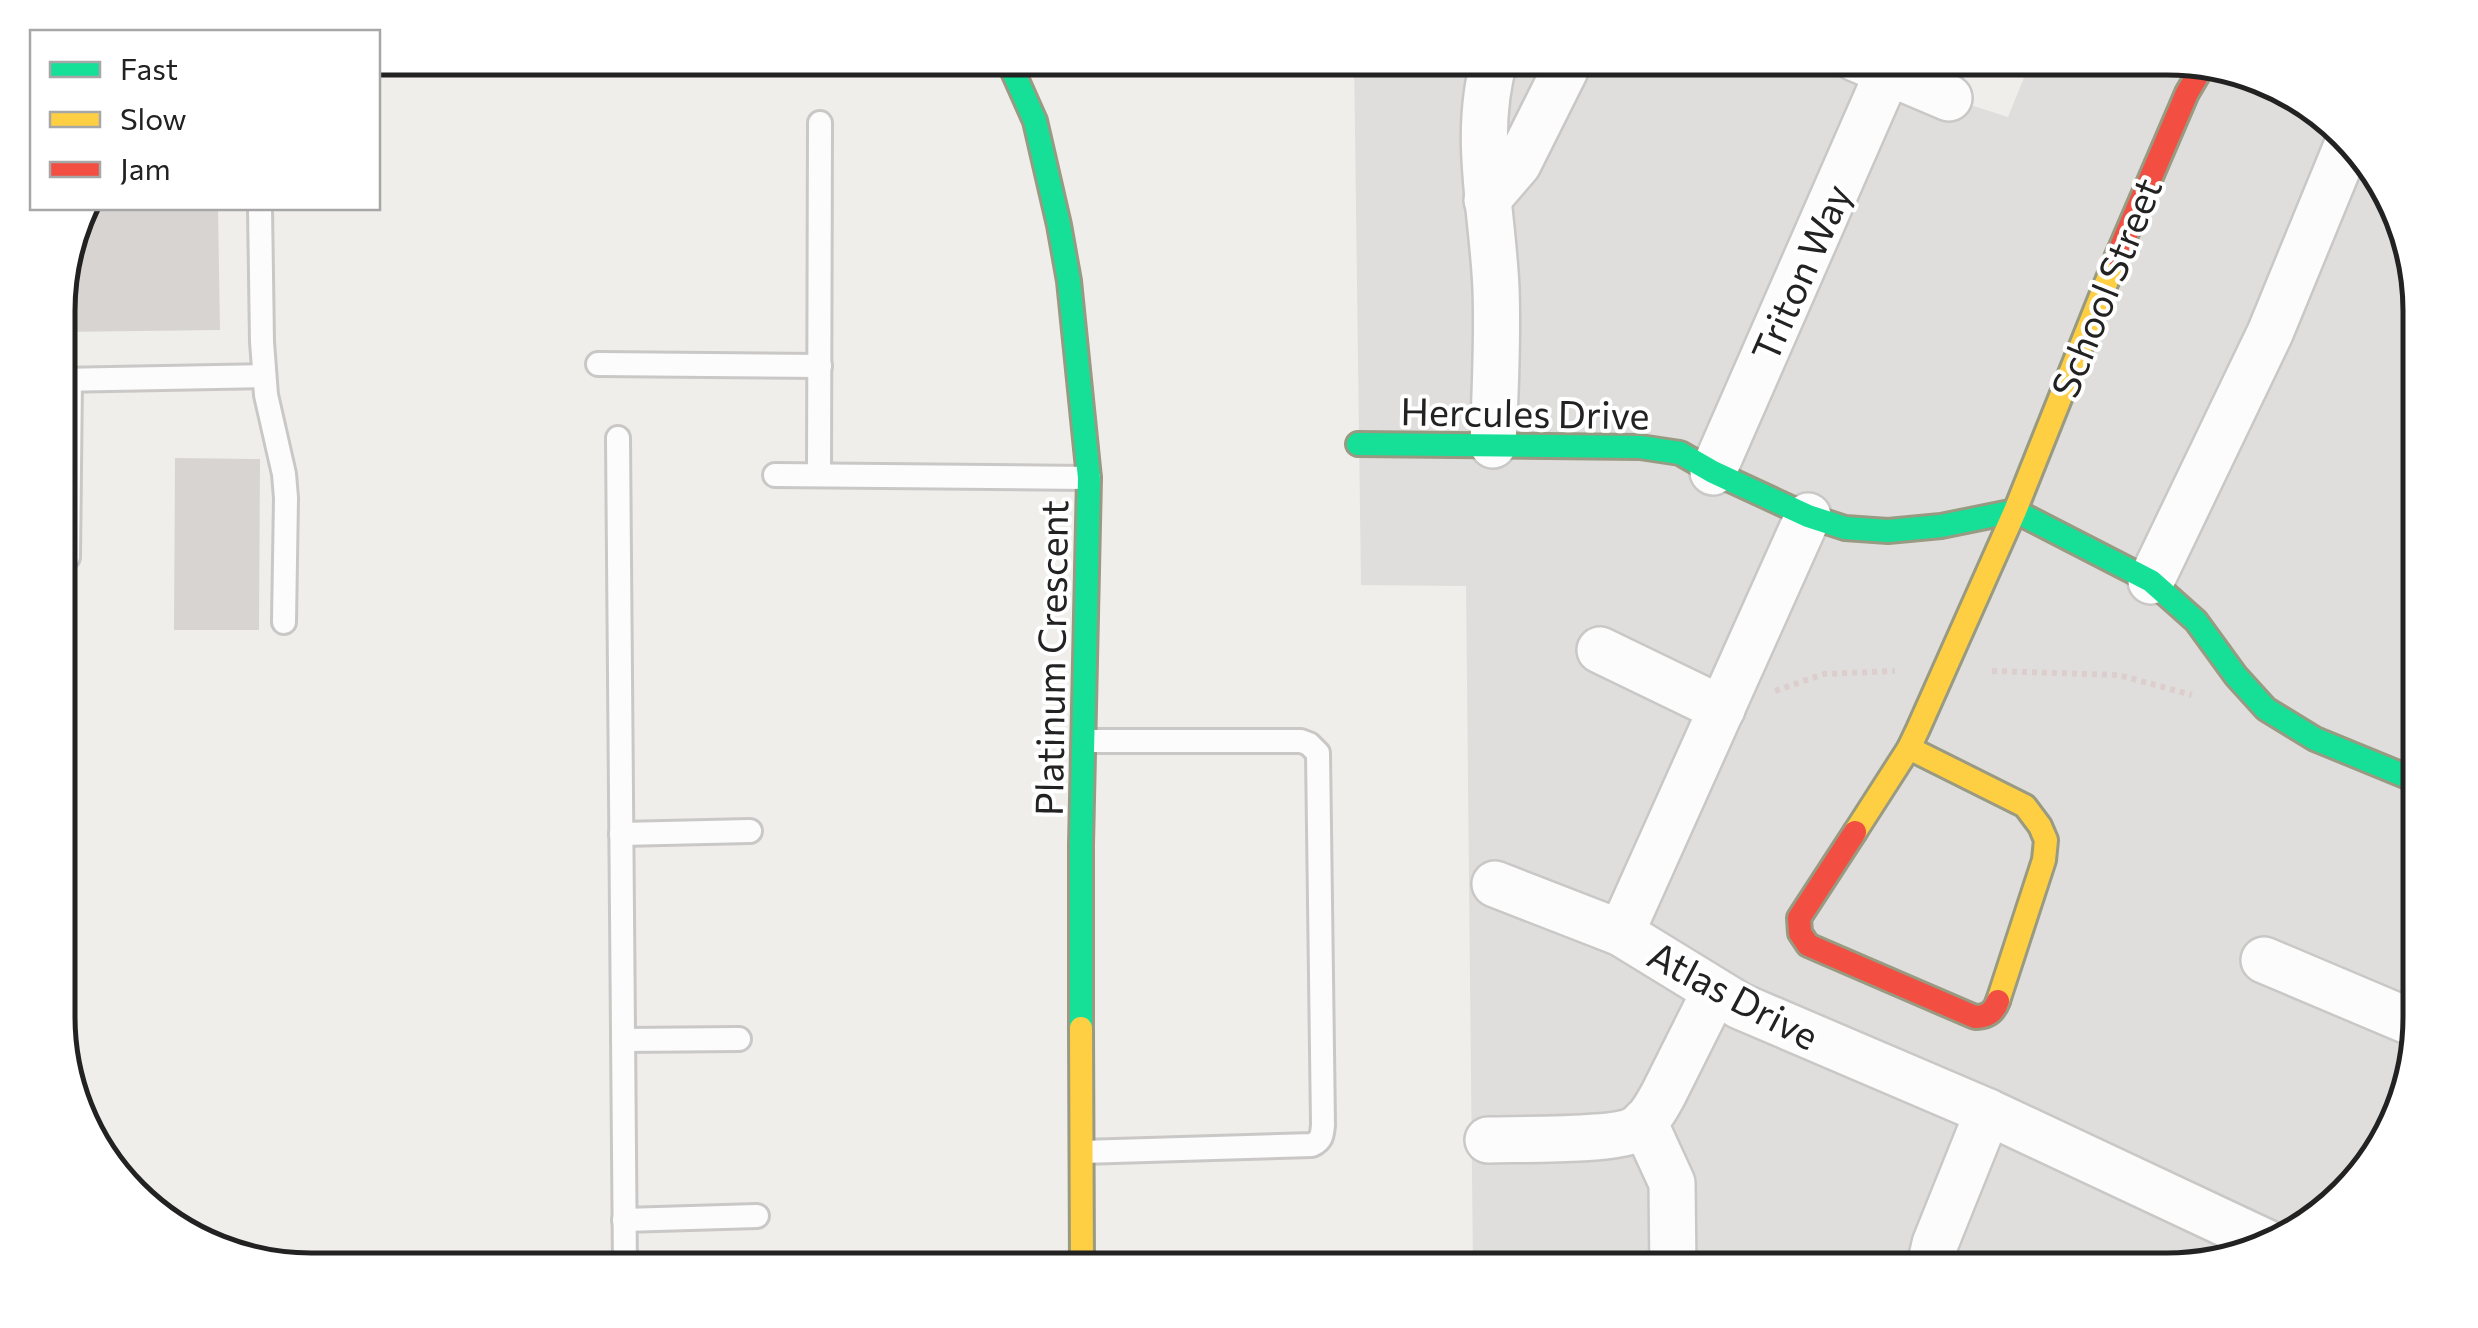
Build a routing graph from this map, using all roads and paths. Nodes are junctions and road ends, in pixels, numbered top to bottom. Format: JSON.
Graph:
{"nodes":[{"id":1,"x":1014,"y":75,"type":"edge"},
{"id":2,"x":1491,"y":75,"type":"edge"},
{"id":3,"x":1562,"y":75,"type":"edge"},
{"id":4,"x":1867,"y":75,"type":"edge"},
{"id":5,"x":1895,"y":75,"type":"edge"},
{"id":6,"x":2195,"y":77,"type":"edge"},
{"id":7,"x":1949,"y":98,"type":"dead end"},
{"id":8,"x":820,"y":123,"type":"dead end"},
{"id":9,"x":2343,"y":155,"type":"edge"},
{"id":10,"x":1488,"y":200,"type":"junction"},
{"id":11,"x":260,"y":210,"type":"edge"},
{"id":12,"x":598,"y":364,"type":"dead end"},
{"id":13,"x":820,"y":366,"type":"junction"},
{"id":14,"x":264,"y":376,"type":"junction"},
{"id":15,"x":76,"y":380,"type":"edge"},
{"id":16,"x":618,"y":438,"type":"dead end"},
{"id":17,"x":1358,"y":444,"type":"dead end"},
{"id":18,"x":1493,"y":445,"type":"junction"},
{"id":19,"x":1713,"y":472,"type":"junction"},
{"id":20,"x":775,"y":475,"type":"dead end"},
{"id":21,"x":819,"y":475,"type":"junction"},
{"id":22,"x":1090,"y":478,"type":"junction"},
{"id":23,"x":2016,"y":512,"type":"junction"},
{"id":24,"x":1808,"y":516,"type":"junction"},
{"id":25,"x":2151,"y":581,"type":"junction"},
{"id":26,"x":284,"y":622,"type":"dead end"},
{"id":27,"x":1600,"y":650,"type":"dead end"},
{"id":28,"x":1722,"y":709,"type":"junction"},
{"id":29,"x":1084,"y":741,"type":"junction"},
{"id":30,"x":1908,"y":748,"type":"junction"},
{"id":31,"x":2403,"y":775,"type":"edge"},
{"id":32,"x":750,"y":831,"type":"dead end"},
{"id":33,"x":621,"y":834,"type":"junction"},
{"id":34,"x":1495,"y":884,"type":"dead end"},
{"id":35,"x":1621,"y":934,"type":"junction"},
{"id":36,"x":2264,"y":960,"type":"dead end"},
{"id":37,"x":1715,"y":991,"type":"junction"},
{"id":38,"x":2403,"y":1019,"type":"edge"},
{"id":39,"x":739,"y":1039,"type":"dead end"},
{"id":40,"x":623,"y":1040,"type":"junction"},
{"id":41,"x":1988,"y":1112,"type":"junction"},
{"id":42,"x":1644,"y":1122,"type":"junction"},
{"id":43,"x":1488,"y":1140,"type":"dead end"},
{"id":44,"x":1082,"y":1152,"type":"junction"},
{"id":45,"x":757,"y":1216,"type":"dead end"},
{"id":46,"x":624,"y":1220,"type":"junction"},
{"id":47,"x":2253,"y":1236,"type":"edge"},
{"id":48,"x":1673,"y":1252,"type":"edge"},
{"id":49,"x":1933,"y":1252,"type":"edge"},
{"id":50,"x":625,"y":1253,"type":"edge"},
{"id":51,"x":1082,"y":1253,"type":"edge"}],
"edges":[{"from":1,"to":22,"type":"street","name":"Platinum Crescent"},
{"from":2,"to":10,"type":"street"},
{"from":3,"to":10,"type":"street"},
{"from":4,"to":19,"type":"street","name":"Triton Way"},
{"from":5,"to":7,"type":"street","name":"Triton Way"},
{"from":6,"to":23,"type":"street","name":"School Street"},
{"from":8,"to":13,"type":"lane"},
{"from":9,"to":25,"type":"street"},
{"from":10,"to":18,"type":"street"},
{"from":11,"to":14,"type":"lane"},
{"from":12,"to":13,"type":"lane"},
{"from":13,"to":21,"type":"lane"},
{"from":14,"to":15,"type":"lane"},
{"from":14,"to":26,"type":"lane"},
{"from":16,"to":33,"type":"lane"},
{"from":17,"to":18,"type":"street","name":"Hercules Drive"},
{"from":18,"to":19,"type":"street","name":"Hercules Drive"},
{"from":19,"to":24,"type":"street","name":"Hercules Drive"},
{"from":20,"to":21,"type":"lane"},
{"from":21,"to":22,"type":"lane"},
{"from":22,"to":29,"type":"street","name":"Platinum Crescent"},
{"from":23,"to":24,"type":"street","name":"Hercules Drive"},
{"from":23,"to":25,"type":"street"},
{"from":23,"to":30,"type":"street","name":"School Street"},
{"from":24,"to":28,"type":"street","name":"Atlas Drive"},
{"from":25,"to":31,"type":"street"},
{"from":27,"to":28,"type":"street"},
{"from":28,"to":35,"type":"street","name":"Atlas Drive"},
{"from":29,"to":44,"type":"street","name":"Platinum Crescent"},
{"from":29,"to":44,"type":"lane"},
{"from":30,"to":30,"type":"street","name":"School Street"},
{"from":32,"to":33,"type":"lane"},
{"from":33,"to":40,"type":"lane"},
{"from":34,"to":35,"type":"street"},
{"from":35,"to":37,"type":"street","name":"Atlas Drive"},
{"from":36,"to":38,"type":"street"},
{"from":37,"to":41,"type":"street","name":"Atlas Drive"},
{"from":37,"to":42,"type":"street"},
{"from":39,"to":40,"type":"lane"},
{"from":40,"to":46,"type":"lane"},
{"from":41,"to":47,"type":"street","name":"Atlas Drive"},
{"from":41,"to":49,"type":"street"},
{"from":42,"to":43,"type":"street"},
{"from":42,"to":48,"type":"street"},
{"from":44,"to":51,"type":"street","name":"Platinum Crescent"},
{"from":45,"to":46,"type":"lane"},
{"from":46,"to":50,"type":"lane"}]}
